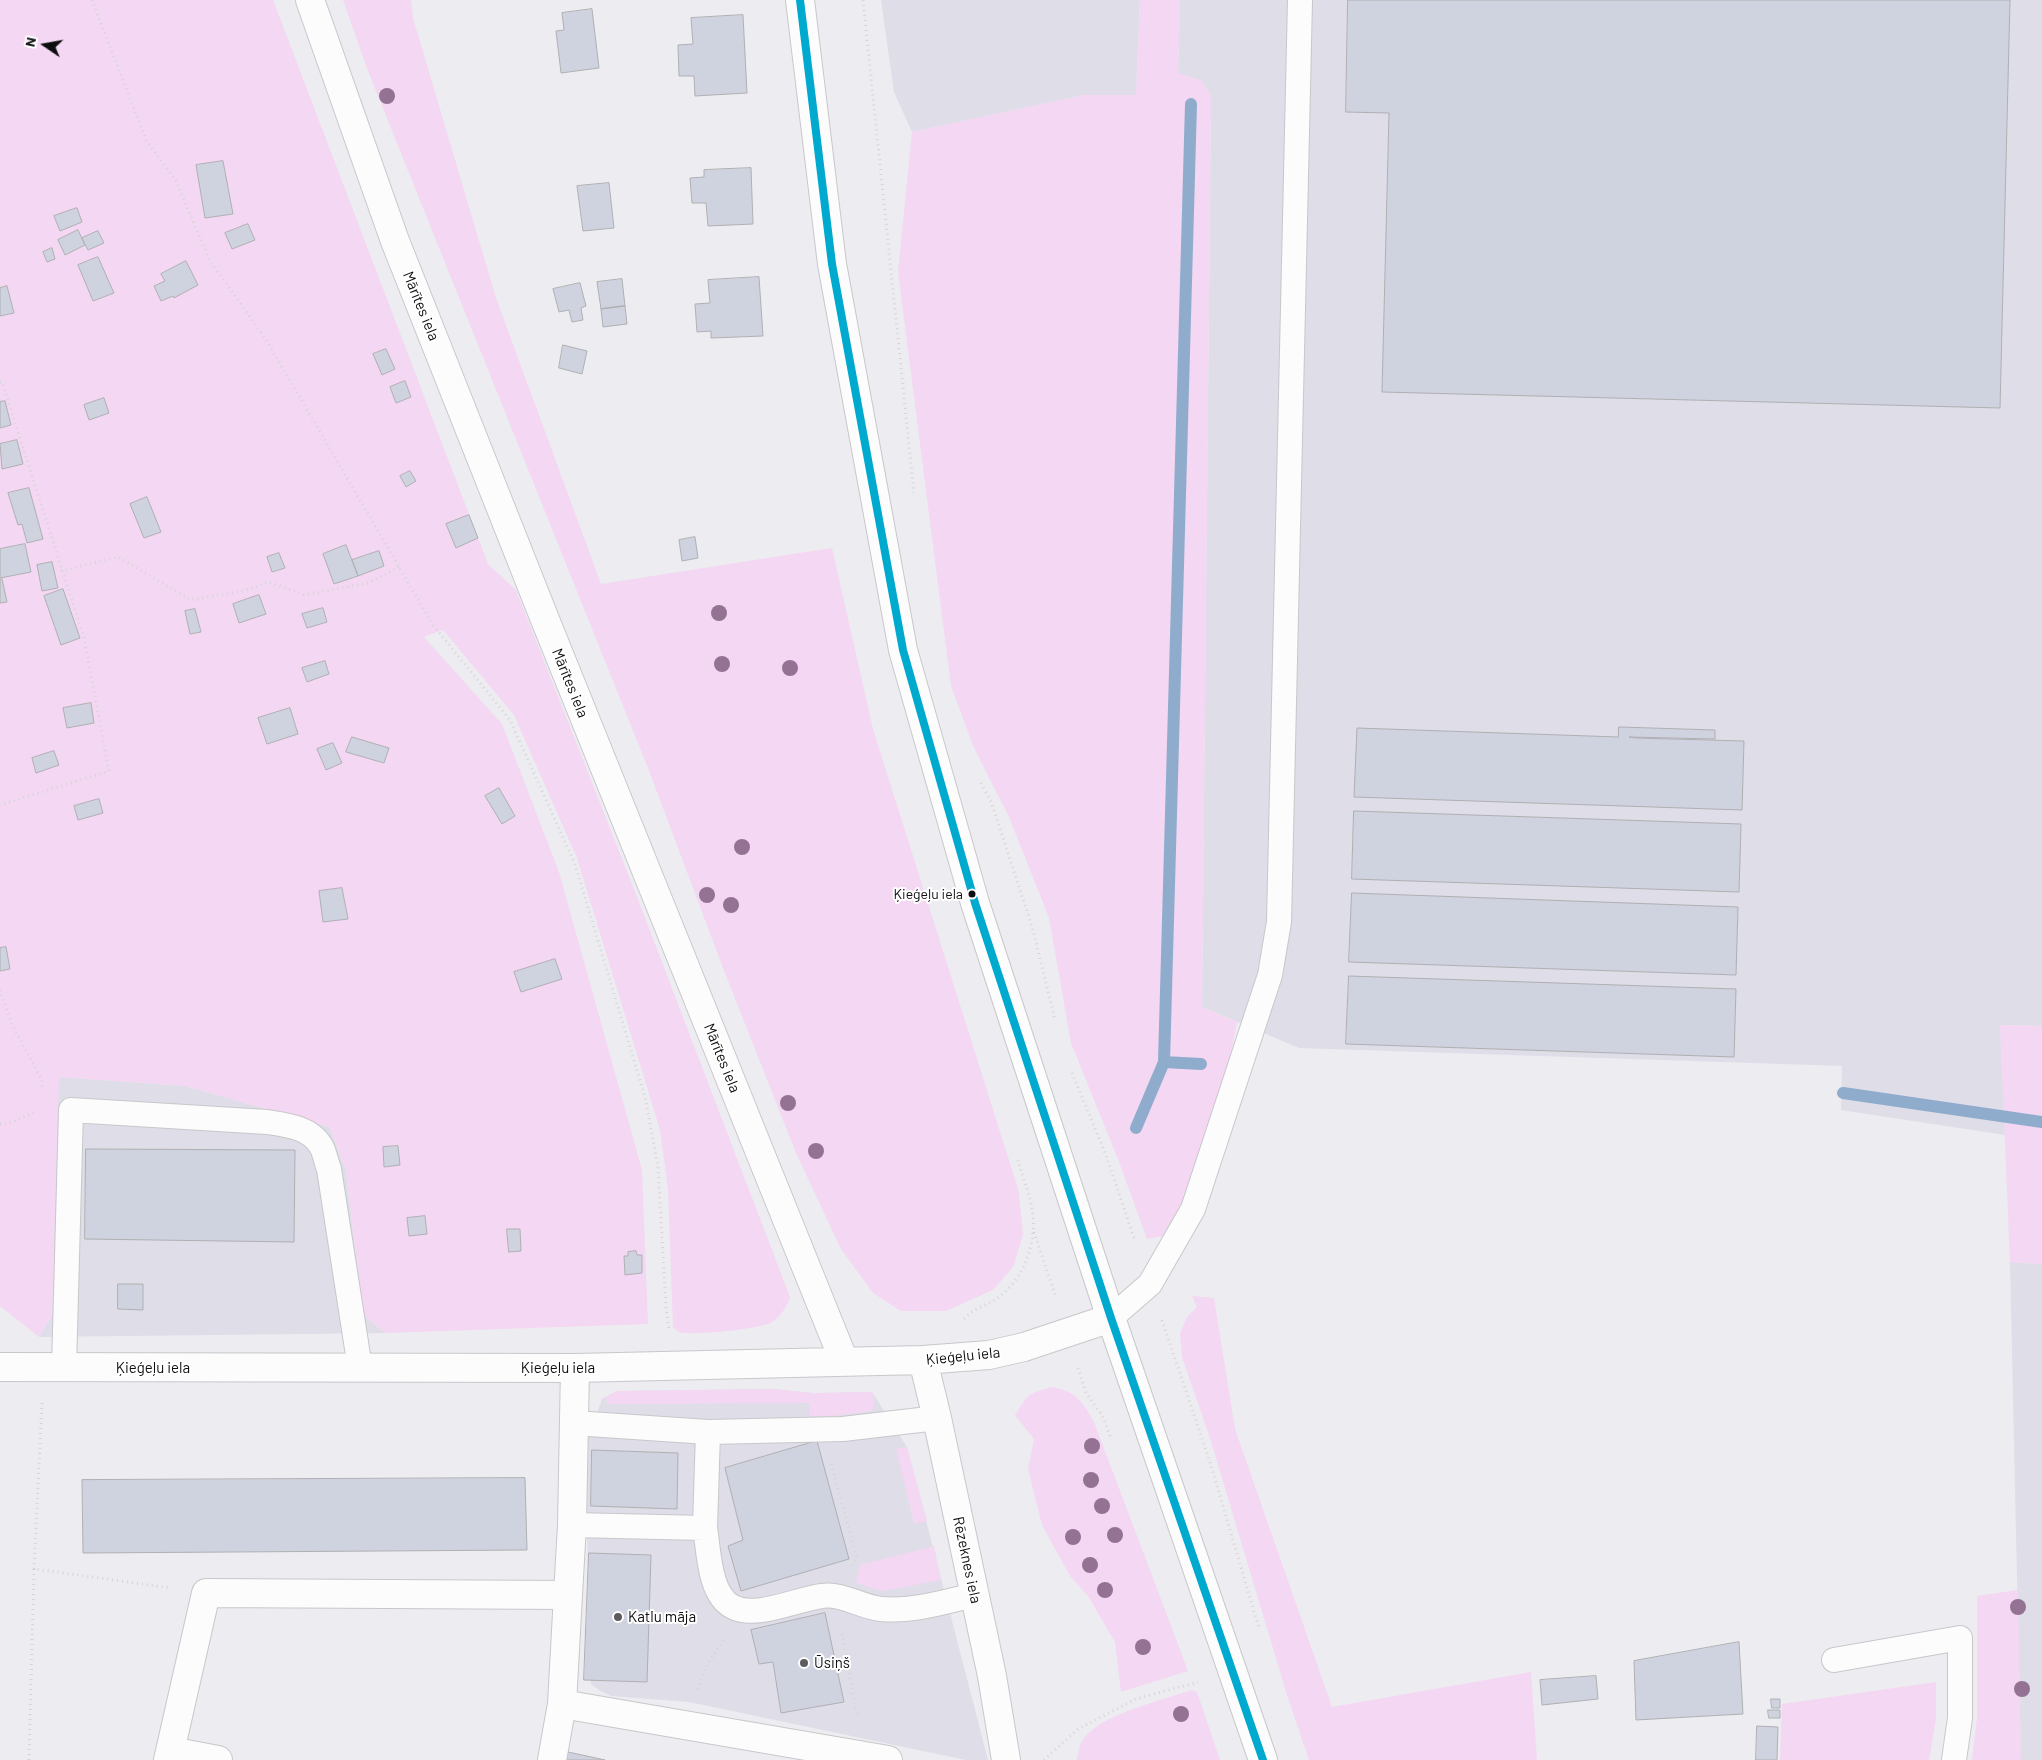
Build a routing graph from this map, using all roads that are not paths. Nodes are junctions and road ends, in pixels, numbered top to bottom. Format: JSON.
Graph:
{"nodes":[{"id":1,"x":310,"y":0,"type":"edge"},
{"id":2,"x":800,"y":0,"type":"edge"},
{"id":3,"x":1300,"y":0,"type":"edge"},
{"id":4,"x":1111,"y":1318,"type":"junction"},
{"id":5,"x":923,"y":1360,"type":"junction"},
{"id":6,"x":844,"y":1361,"type":"junction"},
{"id":7,"x":0,"y":1367,"type":"edge"},
{"id":8,"x":54,"y":1368,"type":"junction"},
{"id":9,"x":360,"y":1368,"type":"junction"},
{"id":10,"x":575,"y":1368,"type":"junction"},
{"id":11,"x":937,"y":1418,"type":"junction"},
{"id":12,"x":574,"y":1423,"type":"junction"},
{"id":13,"x":708,"y":1432,"type":"junction"},
{"id":14,"x":572,"y":1525,"type":"junction"},
{"id":15,"x":705,"y":1528,"type":"junction"},
{"id":16,"x":568,"y":1594,"type":"junction"},
{"id":17,"x":974,"y":1595,"type":"junction"},
{"id":18,"x":1834,"y":1660,"type":"dead end"},
{"id":19,"x":562,"y":1704,"type":"junction"},
{"id":20,"x":169,"y":1755,"type":"edge"},
{"id":21,"x":218,"y":1760,"type":"edge"},
{"id":22,"x":552,"y":1760,"type":"edge"},
{"id":23,"x":888,"y":1760,"type":"edge"},
{"id":24,"x":1006,"y":1760,"type":"edge"},
{"id":25,"x":1263,"y":1760,"type":"edge"},
{"id":26,"x":1954,"y":1760,"type":"edge"}],
"edges":[{"from":1,"to":6,"type":"main road","name":"Mārītes iela"},
{"from":2,"to":4,"type":"main road"},
{"from":3,"to":4,"type":"lane"},
{"from":4,"to":5,"type":"main road","name":"Ķieģeļu iela"},
{"from":4,"to":25,"type":"main road"},
{"from":5,"to":6,"type":"main road","name":"Ķieģeļu iela"},
{"from":5,"to":11,"type":"main road","name":"Rēzeknes iela"},
{"from":6,"to":10,"type":"main road","name":"Ķieģeļu iela"},
{"from":7,"to":8,"type":"main road","name":"Ķieģeļu iela"},
{"from":8,"to":9,"type":"main road","name":"Ķieģeļu iela"},
{"from":8,"to":9,"type":"lane"},
{"from":9,"to":10,"type":"main road","name":"Ķieģeļu iela"},
{"from":10,"to":12,"type":"main road"},
{"from":11,"to":13,"type":"lane"},
{"from":11,"to":17,"type":"main road","name":"Rēzeknes iela"},
{"from":12,"to":13,"type":"lane"},
{"from":12,"to":14,"type":"main road"},
{"from":13,"to":15,"type":"lane"},
{"from":14,"to":15,"type":"lane"},
{"from":14,"to":16,"type":"main road"},
{"from":15,"to":17,"type":"lane"},
{"from":16,"to":19,"type":"main road"},
{"from":16,"to":20,"type":"main road"},
{"from":17,"to":24,"type":"main road","name":"Rēzeknes iela"},
{"from":18,"to":26,"type":"lane"},
{"from":19,"to":22,"type":"main road"},
{"from":19,"to":23,"type":"main road"},
{"from":20,"to":21,"type":"main road"}]}
